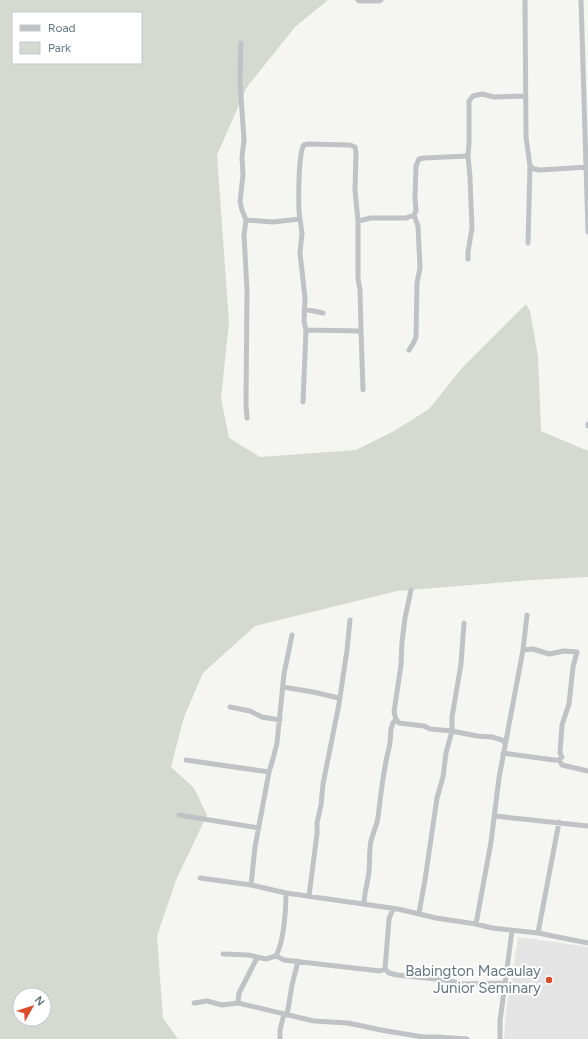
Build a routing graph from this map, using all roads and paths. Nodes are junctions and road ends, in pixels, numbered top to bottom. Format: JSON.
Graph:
{"nodes":[{"id":1,"x":358,"y":0,"type":"edge"},
{"id":2,"x":380,"y":0,"type":"edge"},
{"id":3,"x":525,"y":0,"type":"edge"},
{"id":4,"x":581,"y":0,"type":"edge"},
{"id":5,"x":241,"y":43,"type":"dead end"},
{"id":6,"x":585,"y":58,"type":"edge"},
{"id":7,"x":526,"y":96,"type":"junction"},
{"id":8,"x":468,"y":156,"type":"junction"},
{"id":9,"x":530,"y":166,"type":"junction"},
{"id":10,"x":587,"y":167,"type":"edge"},
{"id":11,"x":414,"y":215,"type":"junction"},
{"id":12,"x":300,"y":219,"type":"junction"},
{"id":13,"x":246,"y":220,"type":"junction"},
{"id":14,"x":358,"y":221,"type":"junction"},
{"id":15,"x":588,"y":232,"type":"edge"},
{"id":16,"x":528,"y":243,"type":"dead end"},
{"id":17,"x":468,"y":259,"type":"dead end"},
{"id":18,"x":304,"y":309,"type":"junction"},
{"id":19,"x":323,"y":313,"type":"dead end"},
{"id":20,"x":306,"y":330,"type":"junction"},
{"id":21,"x":361,"y":331,"type":"junction"},
{"id":22,"x":409,"y":350,"type":"dead end"},
{"id":23,"x":363,"y":390,"type":"dead end"},
{"id":24,"x":303,"y":402,"type":"dead end"},
{"id":25,"x":247,"y":418,"type":"dead end"},
{"id":26,"x":411,"y":590,"type":"dead end"},
{"id":27,"x":527,"y":615,"type":"dead end"},
{"id":28,"x":350,"y":620,"type":"dead end"},
{"id":29,"x":464,"y":623,"type":"dead end"},
{"id":30,"x":292,"y":635,"type":"dead end"},
{"id":31,"x":522,"y":650,"type":"junction"},
{"id":32,"x":284,"y":687,"type":"junction"},
{"id":33,"x":339,"y":698,"type":"junction"},
{"id":34,"x":230,"y":707,"type":"dead end"},
{"id":35,"x":396,"y":719,"type":"junction"},
{"id":36,"x":280,"y":720,"type":"junction"},
{"id":37,"x":452,"y":730,"type":"junction"},
{"id":38,"x":505,"y":743,"type":"junction"},
{"id":39,"x":503,"y":753,"type":"junction"},
{"id":40,"x":186,"y":760,"type":"dead end"},
{"id":41,"x":559,"y":760,"type":"junction"},
{"id":42,"x":588,"y":771,"type":"edge"},
{"id":43,"x":269,"y":772,"type":"junction"},
{"id":44,"x":180,"y":815,"type":"dead end"},
{"id":45,"x":495,"y":816,"type":"junction"},
{"id":46,"x":559,"y":822,"type":"junction"},
{"id":47,"x":588,"y":826,"type":"edge"},
{"id":48,"x":260,"y":828,"type":"junction"},
{"id":49,"x":200,"y":878,"type":"dead end"},
{"id":50,"x":251,"y":885,"type":"junction"},
{"id":51,"x":286,"y":893,"type":"junction"},
{"id":52,"x":309,"y":896,"type":"junction"},
{"id":53,"x":364,"y":904,"type":"junction"},
{"id":54,"x":393,"y":909,"type":"junction"},
{"id":55,"x":419,"y":913,"type":"junction"},
{"id":56,"x":476,"y":924,"type":"junction"},
{"id":57,"x":512,"y":931,"type":"junction"},
{"id":58,"x":538,"y":933,"type":"junction"},
{"id":59,"x":588,"y":944,"type":"edge"},
{"id":60,"x":223,"y":954,"type":"dead end"},
{"id":61,"x":276,"y":956,"type":"junction"},
{"id":62,"x":257,"y":958,"type":"junction"},
{"id":63,"x":298,"y":961,"type":"junction"},
{"id":64,"x":384,"y":969,"type":"junction"},
{"id":65,"x":506,"y":983,"type":"junction"},
{"id":66,"x":194,"y":1003,"type":"dead end"},
{"id":67,"x":238,"y":1003,"type":"junction"},
{"id":68,"x":285,"y":1015,"type":"junction"},
{"id":69,"x":414,"y":1037,"type":"edge"},
{"id":70,"x":280,"y":1039,"type":"edge"},
{"id":71,"x":467,"y":1039,"type":"edge"},
{"id":72,"x":500,"y":1039,"type":"edge"}],
"edges":[{"from":1,"to":2,"type":"street"},
{"from":3,"to":7,"type":"street"},
{"from":4,"to":6,"type":"street"},
{"from":5,"to":13,"type":"street"},
{"from":6,"to":10,"type":"street"},
{"from":7,"to":8,"type":"street"},
{"from":7,"to":9,"type":"street"},
{"from":8,"to":11,"type":"street"},
{"from":8,"to":17,"type":"street"},
{"from":9,"to":10,"type":"street"},
{"from":9,"to":16,"type":"street"},
{"from":10,"to":15,"type":"street"},
{"from":11,"to":14,"type":"street"},
{"from":11,"to":22,"type":"street"},
{"from":12,"to":13,"type":"street"},
{"from":12,"to":14,"type":"street"},
{"from":12,"to":18,"type":"street"},
{"from":13,"to":25,"type":"street"},
{"from":14,"to":21,"type":"street"},
{"from":18,"to":19,"type":"street"},
{"from":18,"to":20,"type":"street"},
{"from":20,"to":21,"type":"street"},
{"from":20,"to":24,"type":"street"},
{"from":21,"to":23,"type":"street"},
{"from":26,"to":35,"type":"street"},
{"from":27,"to":31,"type":"street"},
{"from":28,"to":33,"type":"street"},
{"from":29,"to":37,"type":"street"},
{"from":30,"to":32,"type":"street"},
{"from":31,"to":38,"type":"street"},
{"from":31,"to":41,"type":"street"},
{"from":32,"to":33,"type":"street"},
{"from":32,"to":36,"type":"street"},
{"from":33,"to":52,"type":"street"},
{"from":34,"to":36,"type":"street"},
{"from":35,"to":37,"type":"street"},
{"from":35,"to":53,"type":"street"},
{"from":36,"to":43,"type":"street"},
{"from":37,"to":38,"type":"street"},
{"from":37,"to":55,"type":"street"},
{"from":38,"to":39,"type":"street"},
{"from":39,"to":41,"type":"street"},
{"from":39,"to":45,"type":"street"},
{"from":40,"to":43,"type":"street"},
{"from":41,"to":42,"type":"street"},
{"from":43,"to":48,"type":"street"},
{"from":44,"to":48,"type":"street"},
{"from":45,"to":46,"type":"street"},
{"from":45,"to":56,"type":"street"},
{"from":46,"to":47,"type":"street"},
{"from":46,"to":58,"type":"street"},
{"from":48,"to":50,"type":"street"},
{"from":49,"to":50,"type":"street"},
{"from":50,"to":51,"type":"street"},
{"from":51,"to":52,"type":"street"},
{"from":51,"to":61,"type":"street"},
{"from":52,"to":53,"type":"street"},
{"from":53,"to":54,"type":"street"},
{"from":54,"to":55,"type":"street"},
{"from":54,"to":64,"type":"street"},
{"from":55,"to":56,"type":"street"},
{"from":56,"to":57,"type":"street"},
{"from":57,"to":58,"type":"street"},
{"from":57,"to":65,"type":"street"},
{"from":58,"to":59,"type":"street"},
{"from":60,"to":62,"type":"street"},
{"from":61,"to":62,"type":"street"},
{"from":61,"to":63,"type":"street"},
{"from":62,"to":67,"type":"street"},
{"from":63,"to":64,"type":"street"},
{"from":63,"to":68,"type":"street"},
{"from":64,"to":65,"type":"street"},
{"from":65,"to":72,"type":"street"},
{"from":66,"to":67,"type":"street"},
{"from":67,"to":68,"type":"street"},
{"from":68,"to":69,"type":"street"},
{"from":68,"to":70,"type":"street"},
{"from":69,"to":71,"type":"street"}]}
